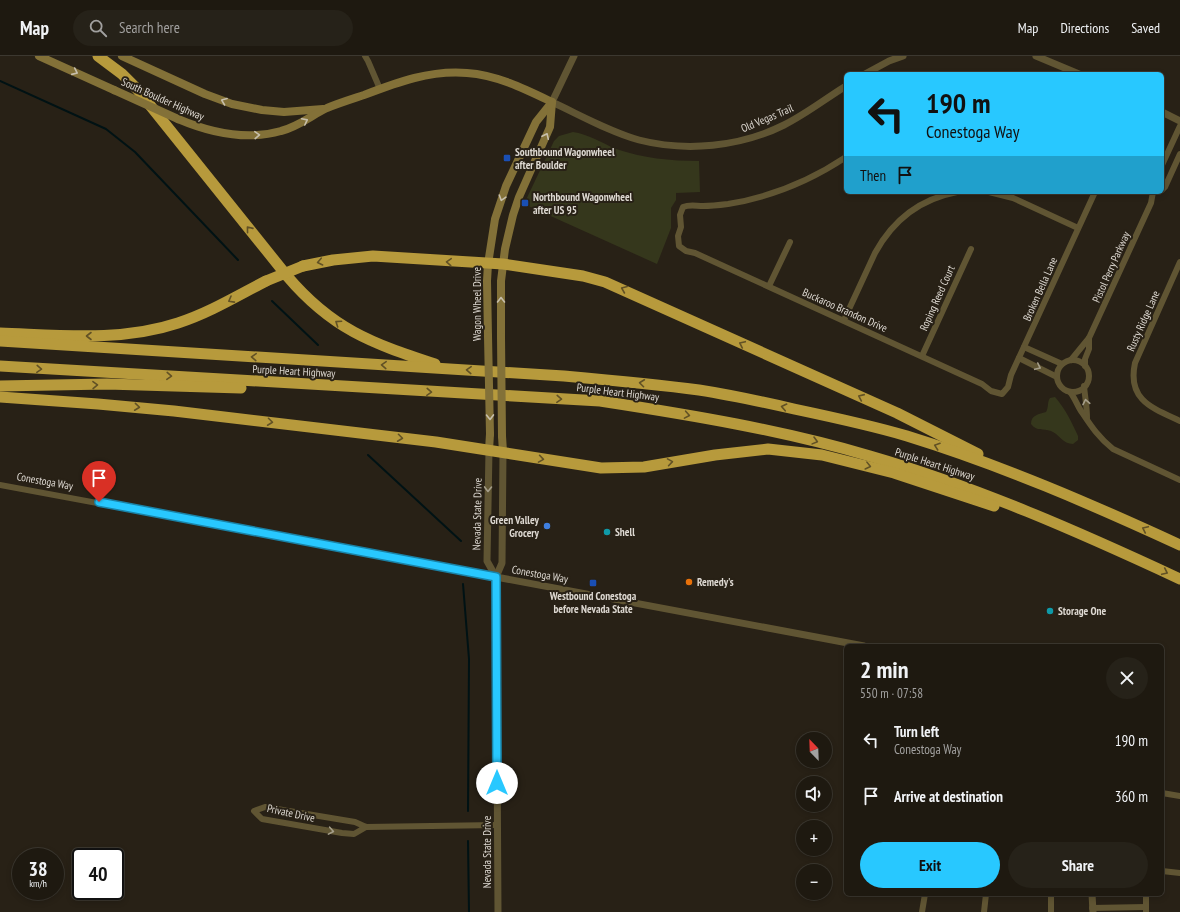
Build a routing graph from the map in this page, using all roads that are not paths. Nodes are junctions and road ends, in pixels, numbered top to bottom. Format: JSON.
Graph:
{"nodes":[{"id":1,"x":39,"y":56,"type":"edge"},
{"id":2,"x":98,"y":56,"type":"edge"},
{"id":3,"x":122,"y":56,"type":"edge"},
{"id":4,"x":365,"y":56,"type":"edge"},
{"id":5,"x":574,"y":56,"type":"edge"},
{"id":6,"x":903,"y":56,"type":"edge"},
{"id":7,"x":1036,"y":56,"type":"edge"},
{"id":8,"x":869,"y":72,"type":"edge"},
{"id":9,"x":1074,"y":72,"type":"edge"},
{"id":10,"x":844,"y":87,"type":"edge"},
{"id":11,"x":380,"y":89,"type":"junction"},
{"id":12,"x":552,"y":102,"type":"junction"},
{"id":13,"x":327,"y":108,"type":"junction"},
{"id":14,"x":1164,"y":113,"type":"edge"},
{"id":15,"x":1180,"y":121,"type":"edge"},
{"id":16,"x":1180,"y":126,"type":"edge"},
{"id":17,"x":1180,"y":154,"type":"edge"},
{"id":18,"x":844,"y":158,"type":"edge"},
{"id":19,"x":1164,"y":161,"type":"edge"},
{"id":20,"x":1164,"y":188,"type":"edge"},
{"id":21,"x":949,"y":194,"type":"edge"},
{"id":22,"x":997,"y":194,"type":"edge"},
{"id":23,"x":1094,"y":194,"type":"edge"},
{"id":24,"x":1153,"y":194,"type":"edge"},
{"id":25,"x":1158,"y":194,"type":"edge"},
{"id":26,"x":1151,"y":203,"type":"junction"},
{"id":27,"x":1078,"y":228,"type":"junction"},
{"id":28,"x":790,"y":242,"type":"dead end"},
{"id":29,"x":971,"y":249,"type":"dead end"},
{"id":30,"x":1180,"y":262,"type":"edge"},
{"id":31,"x":488,"y":264,"type":"junction"},
{"id":32,"x":502,"y":264,"type":"junction"},
{"id":33,"x":769,"y":286,"type":"junction"},
{"id":34,"x":844,"y":320,"type":"junction"},
{"id":35,"x":0,"y":333,"type":"edge"},
{"id":36,"x":1089,"y":338,"type":"junction"},
{"id":37,"x":0,"y":342,"type":"edge"},
{"id":38,"x":1024,"y":347,"type":"junction"},
{"id":39,"x":922,"y":356,"type":"junction"},
{"id":40,"x":1019,"y":358,"type":"junction"},
{"id":41,"x":1071,"y":360,"type":"junction"},
{"id":42,"x":1062,"y":364,"type":"junction"},
{"id":43,"x":0,"y":366,"type":"edge"},
{"id":44,"x":1085,"y":366,"type":"junction"},
{"id":45,"x":451,"y":369,"type":"junction"},
{"id":46,"x":1057,"y":377,"type":"junction"},
{"id":47,"x":0,"y":386,"type":"edge"},
{"id":48,"x":1084,"y":386,"type":"junction"},
{"id":49,"x":390,"y":389,"type":"junction"},
{"id":50,"x":1070,"y":392,"type":"junction"},
{"id":51,"x":1002,"y":394,"type":"joint"},
{"id":52,"x":0,"y":397,"type":"edge"},
{"id":53,"x":1087,"y":418,"type":"junction"},
{"id":54,"x":1180,"y":421,"type":"edge"},
{"id":55,"x":490,"y":450,"type":"junction"},
{"id":56,"x":503,"y":452,"type":"junction"},
{"id":57,"x":1014,"y":472,"type":"junction"},
{"id":58,"x":1180,"y":480,"type":"edge"},
{"id":59,"x":0,"y":485,"type":"edge"},
{"id":60,"x":1104,"y":544,"type":"junction"},
{"id":61,"x":1180,"y":545,"type":"edge"},
{"id":62,"x":496,"y":577,"type":"junction"},
{"id":63,"x":1180,"y":579,"type":"edge"},
{"id":64,"x":853,"y":644,"type":"edge"},
{"id":65,"x":1164,"y":793,"type":"edge"},
{"id":66,"x":1180,"y":796,"type":"edge"},
{"id":67,"x":498,"y":826,"type":"junction"},
{"id":68,"x":366,"y":827,"type":"junction"},
{"id":69,"x":1164,"y":871,"type":"edge"},
{"id":70,"x":1180,"y":873,"type":"edge"},
{"id":71,"x":926,"y":896,"type":"edge"},
{"id":72,"x":986,"y":896,"type":"edge"},
{"id":73,"x":1051,"y":896,"type":"edge"},
{"id":74,"x":1092,"y":896,"type":"edge"},
{"id":75,"x":1146,"y":896,"type":"edge"},
{"id":76,"x":1146,"y":909,"type":"edge"},
{"id":77,"x":1092,"y":910,"type":"edge"},
{"id":78,"x":498,"y":912,"type":"edge"},
{"id":79,"x":922,"y":912,"type":"edge"},
{"id":80,"x":984,"y":912,"type":"edge"},
{"id":81,"x":1051,"y":912,"type":"edge"}],
"edges":[{"from":1,"to":13,"type":"main road","name":"South Boulder Highway","one_way":true,"bridge":true},
{"from":45,"to":2,"type":"highway","one_way":true},
{"from":13,"to":3,"type":"main road","name":"South Boulder Highway","one_way":true},
{"from":4,"to":11,"type":"street"},
{"from":5,"to":12,"type":"street","name":"Wagon Wheel Drive"},
{"from":6,"to":8,"type":"street"},
{"from":7,"to":9,"type":"street"},
{"from":10,"to":12,"type":"street","name":"Old Vegas Trail"},
{"from":11,"to":12,"type":"main road","name":"South Boulder Highway"},
{"from":11,"to":13,"type":"main road","name":"South Boulder Highway"},
{"from":12,"to":31,"type":"main road","name":"Wagon Wheel Drive","one_way":true},
{"from":32,"to":12,"type":"main road","name":"Wagon Wheel Drive","one_way":true},
{"from":14,"to":15,"type":"street"},
{"from":16,"to":19,"type":"street"},
{"from":17,"to":20,"type":"street","name":"Pistol Perry Parkway"},
{"from":18,"to":33,"type":"street","name":"Buckaroo Brandon Drive"},
{"from":21,"to":34,"type":"street"},
{"from":22,"to":27,"type":"street"},
{"from":23,"to":27,"type":"street","name":"Broken Bella Lane"},
{"from":24,"to":26,"type":"street","name":"Pistol Perry Parkway"},
{"from":25,"to":26,"type":"street","name":"Pistol Perry Parkway"},
{"from":26,"to":36,"type":"street","name":"Pistol Perry Parkway"},
{"from":27,"to":38,"type":"street","name":"Broken Bella Lane"},
{"from":28,"to":33,"type":"street"},
{"from":29,"to":39,"type":"street","name":"Roping Reed Court"},
{"from":30,"to":54,"type":"street","name":"Rusty Ridge Lane"},
{"from":31,"to":32,"type":"highway"},
{"from":31,"to":35,"type":"highway","one_way":true,"bridge":true},
{"from":31,"to":55,"type":"main road","name":"Wagon Wheel Drive","one_way":true,"bridge":true},
{"from":56,"to":32,"type":"main road","name":"Wagon Wheel Drive","one_way":true,"bridge":true},
{"from":57,"to":32,"type":"highway","one_way":true},
{"from":33,"to":34,"type":"street","name":"Buckaroo Brandon Drive"},
{"from":34,"to":39,"type":"street","name":"Buckaroo Brandon Drive"},
{"from":36,"to":41,"type":"street","name":"Pistol Perry Parkway"},
{"from":36,"to":44,"type":"street","name":"Pistol Perry Parkway"},
{"from":45,"to":37,"type":"highway","name":"Purple Heart Highway","one_way":true},
{"from":38,"to":40,"type":"street","name":"Broken Bella Lane"},
{"from":38,"to":42,"type":"street"},
{"from":39,"to":51,"type":"street","name":"Buckaroo Brandon Drive"},
{"from":40,"to":46,"type":"street","one_way":true},
{"from":40,"to":51,"type":"street","name":"Broken Bella Lane"},
{"from":41,"to":42,"type":"street"},
{"from":41,"to":44,"type":"street"},
{"from":42,"to":46,"type":"street"},
{"from":43,"to":49,"type":"highway","name":"Purple Heart Highway","one_way":true},
{"from":44,"to":48,"type":"street"},
{"from":57,"to":45,"type":"highway","name":"Purple Heart Highway","one_way":true},
{"from":46,"to":50,"type":"street"},
{"from":47,"to":49,"type":"highway","one_way":true},
{"from":48,"to":50,"type":"street"},
{"from":53,"to":48,"type":"street","one_way":true},
{"from":49,"to":60,"type":"highway","name":"Purple Heart Highway","one_way":true},
{"from":50,"to":53,"type":"street"},
{"from":52,"to":55,"type":"highway","one_way":true},
{"from":53,"to":58,"type":"street"},
{"from":55,"to":56,"type":"highway"},
{"from":55,"to":62,"type":"street","name":"Nevada State Drive","one_way":true},
{"from":56,"to":60,"type":"highway","one_way":true},
{"from":56,"to":62,"type":"street","name":"Nevada State Drive"},
{"from":61,"to":57,"type":"highway","name":"Purple Heart Highway","one_way":true},
{"from":59,"to":62,"type":"street","name":"Conestoga Way"},
{"from":60,"to":63,"type":"highway","name":"Purple Heart Highway","one_way":true},
{"from":62,"to":64,"type":"street","name":"Conestoga Way"},
{"from":62,"to":67,"type":"street","name":"Nevada State Drive"},
{"from":65,"to":66,"type":"street"},
{"from":67,"to":68,"type":"street","name":"Private Drive"},
{"from":67,"to":78,"type":"street","name":"Nevada State Drive"},
{"from":68,"to":68,"type":"street","name":"Private Drive","one_way":true},
{"from":69,"to":70,"type":"street"},
{"from":71,"to":79,"type":"street"},
{"from":72,"to":80,"type":"street"},
{"from":73,"to":81,"type":"street"},
{"from":74,"to":77,"type":"street"},
{"from":75,"to":76,"type":"street"},
{"from":76,"to":77,"type":"street"}]}
